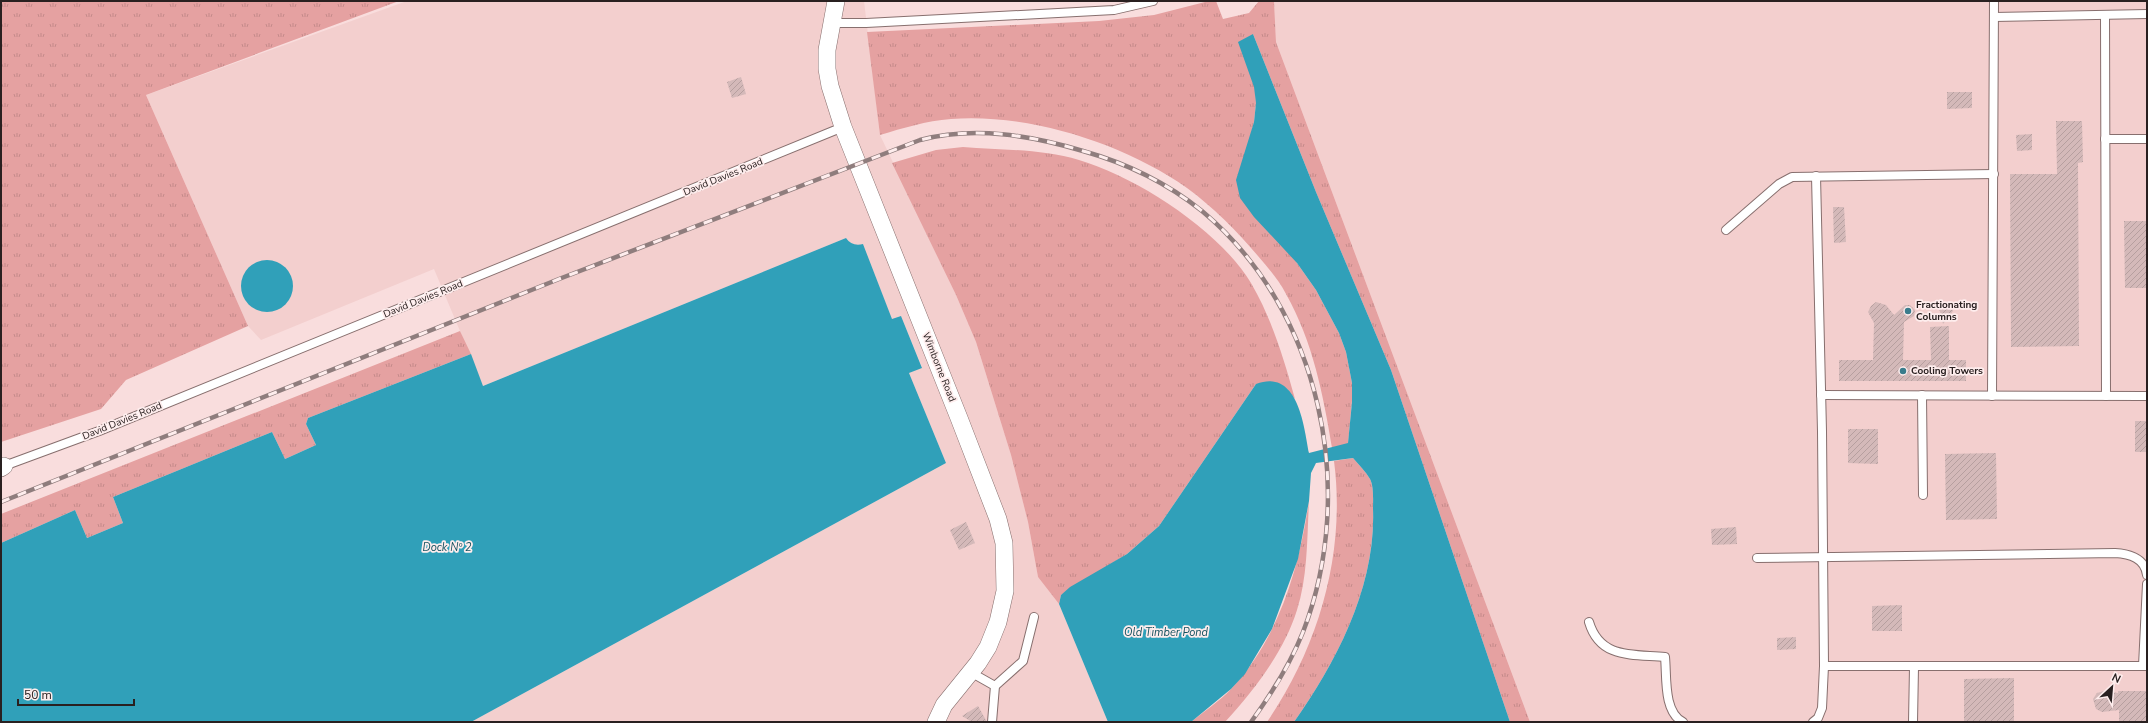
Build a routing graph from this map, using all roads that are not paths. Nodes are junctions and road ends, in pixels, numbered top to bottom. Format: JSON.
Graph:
{"nodes":[{"id":1,"x":836,"y":1,"type":"edge"},
{"id":2,"x":1153,"y":1,"type":"edge"},
{"id":3,"x":1994,"y":1,"type":"edge"},
{"id":4,"x":2105,"y":14,"type":"junction"},
{"id":5,"x":2147,"y":14,"type":"edge"},
{"id":6,"x":1994,"y":17,"type":"junction"},
{"id":7,"x":832,"y":23,"type":"junction"},
{"id":8,"x":843,"y":127,"type":"junction"},
{"id":9,"x":2105,"y":139,"type":"junction"},
{"id":10,"x":2147,"y":139,"type":"edge"},
{"id":11,"x":1994,"y":174,"type":"junction"},
{"id":12,"x":1816,"y":176,"type":"junction"},
{"id":13,"x":1726,"y":230,"type":"dead end"},
{"id":14,"x":1821,"y":395,"type":"junction"},
{"id":15,"x":1922,"y":396,"type":"junction"},
{"id":16,"x":1992,"y":396,"type":"junction"},
{"id":17,"x":2106,"y":396,"type":"junction"},
{"id":18,"x":2147,"y":396,"type":"edge"},
{"id":19,"x":3,"y":467,"type":"edge"},
{"id":20,"x":1923,"y":495,"type":"dead end"},
{"id":21,"x":1824,"y":557,"type":"junction"},
{"id":22,"x":1757,"y":558,"type":"dead end"},
{"id":23,"x":2147,"y":575,"type":"edge"},
{"id":24,"x":2147,"y":584,"type":"edge"},
{"id":25,"x":1034,"y":617,"type":"dead end"},
{"id":26,"x":1589,"y":622,"type":"dead end"},
{"id":27,"x":1824,"y":666,"type":"junction"},
{"id":28,"x":2145,"y":666,"type":"edge"},
{"id":29,"x":1914,"y":667,"type":"junction"},
{"id":30,"x":972,"y":673,"type":"junction"},
{"id":31,"x":995,"y":686,"type":"junction"},
{"id":32,"x":936,"y":722,"type":"edge"},
{"id":33,"x":992,"y":722,"type":"edge"},
{"id":34,"x":1683,"y":722,"type":"edge"},
{"id":35,"x":1813,"y":722,"type":"edge"},
{"id":36,"x":1913,"y":722,"type":"edge"}],
"edges":[{"from":1,"to":7,"type":"street","name":"Wimborne Road"},
{"from":2,"to":7,"type":"lane"},
{"from":3,"to":6,"type":"lane"},
{"from":4,"to":5,"type":"lane"},
{"from":4,"to":6,"type":"lane"},
{"from":4,"to":9,"type":"lane"},
{"from":6,"to":11,"type":"lane"},
{"from":7,"to":8,"type":"street","name":"Wimborne Road"},
{"from":8,"to":19,"type":"lane","name":"David Davies Road"},
{"from":8,"to":30,"type":"street","name":"Wimborne Road"},
{"from":9,"to":10,"type":"lane"},
{"from":9,"to":17,"type":"lane"},
{"from":11,"to":12,"type":"lane"},
{"from":11,"to":16,"type":"lane"},
{"from":12,"to":13,"type":"lane"},
{"from":12,"to":14,"type":"lane"},
{"from":14,"to":15,"type":"lane"},
{"from":14,"to":21,"type":"lane"},
{"from":15,"to":16,"type":"lane"},
{"from":15,"to":20,"type":"lane"},
{"from":16,"to":17,"type":"lane"},
{"from":17,"to":18,"type":"lane"},
{"from":21,"to":22,"type":"lane"},
{"from":21,"to":23,"type":"lane"},
{"from":21,"to":27,"type":"lane"},
{"from":24,"to":28,"type":"lane"},
{"from":25,"to":31,"type":"lane"},
{"from":26,"to":34,"type":"lane"},
{"from":27,"to":29,"type":"lane"},
{"from":27,"to":35,"type":"lane"},
{"from":28,"to":29,"type":"lane"},
{"from":29,"to":36,"type":"lane"},
{"from":30,"to":31,"type":"lane"},
{"from":30,"to":32,"type":"street","name":"Wimborne Road"},
{"from":31,"to":33,"type":"lane"}]}
